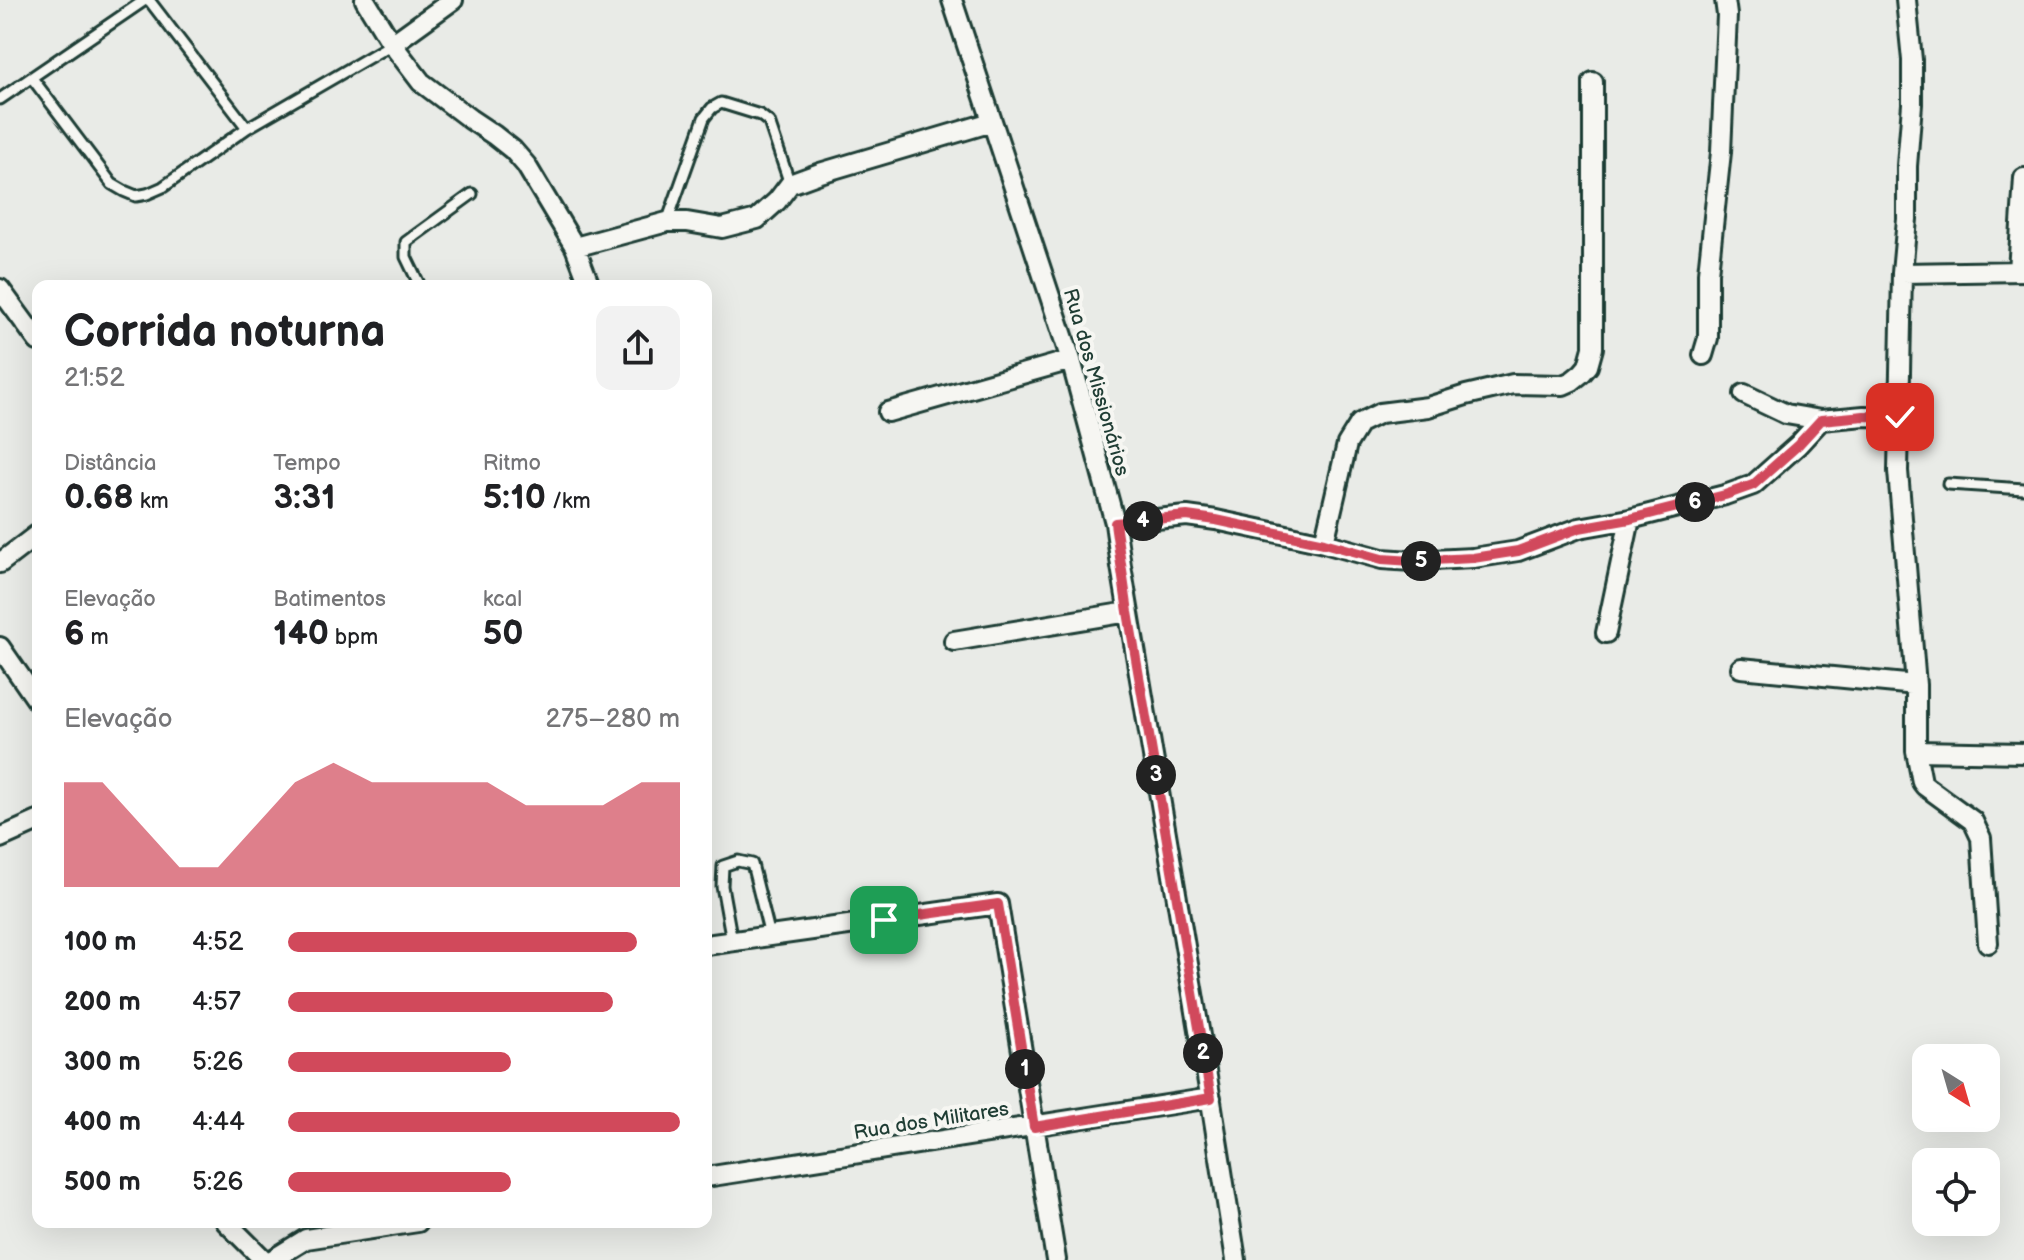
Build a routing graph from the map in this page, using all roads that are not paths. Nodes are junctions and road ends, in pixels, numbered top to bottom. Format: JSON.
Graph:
{"nodes":[{"id":1,"x":147,"y":0,"type":"edge"},
{"id":2,"x":365,"y":0,"type":"edge"},
{"id":3,"x":453,"y":0,"type":"edge"},
{"id":4,"x":952,"y":0,"type":"edge"},
{"id":5,"x":1725,"y":0,"type":"edge"},
{"id":6,"x":1906,"y":0,"type":"edge"},
{"id":7,"x":392,"y":44,"type":"junction"},
{"id":8,"x":32,"y":78,"type":"junction"},
{"id":9,"x":1593,"y":82,"type":"dead end"},
{"id":10,"x":0,"y":99,"type":"edge"},
{"id":11,"x":992,"y":122,"type":"junction"},
{"id":12,"x":247,"y":128,"type":"junction"},
{"id":13,"x":2024,"y":178,"type":"edge"},
{"id":14,"x":790,"y":184,"type":"junction"},
{"id":15,"x":472,"y":194,"type":"dead end"},
{"id":16,"x":667,"y":222,"type":"junction"},
{"id":17,"x":575,"y":247,"type":"junction"},
{"id":18,"x":2021,"y":271,"type":"edge"},
{"id":19,"x":1902,"y":273,"type":"junction"},
{"id":20,"x":417,"y":280,"type":"edge"},
{"id":21,"x":588,"y":280,"type":"edge"},
{"id":22,"x":1,"y":292,"type":"edge"},
{"id":23,"x":32,"y":333,"type":"edge"},
{"id":24,"x":1703,"y":355,"type":"dead end"},
{"id":25,"x":1071,"y":360,"type":"junction"},
{"id":26,"x":1744,"y":394,"type":"dead end"},
{"id":27,"x":888,"y":412,"type":"dead end"},
{"id":28,"x":1900,"y":417,"type":"junction"},
{"id":29,"x":1821,"y":420,"type":"junction"},
{"id":30,"x":1948,"y":484,"type":"dead end"},
{"id":31,"x":2024,"y":489,"type":"edge"},
{"id":32,"x":1630,"y":519,"type":"junction"},
{"id":33,"x":1115,"y":523,"type":"junction"},
{"id":34,"x":32,"y":539,"type":"edge"},
{"id":35,"x":1324,"y":543,"type":"junction"},
{"id":36,"x":0,"y":563,"type":"edge"},
{"id":37,"x":1128,"y":612,"type":"junction"},
{"id":38,"x":1606,"y":633,"type":"dead end"},
{"id":39,"x":954,"y":641,"type":"dead end"},
{"id":40,"x":0,"y":647,"type":"edge"},
{"id":41,"x":1741,"y":668,"type":"dead end"},
{"id":42,"x":1916,"y":685,"type":"junction"},
{"id":43,"x":32,"y":693,"type":"edge"},
{"id":44,"x":1916,"y":751,"type":"junction"},
{"id":45,"x":2024,"y":753,"type":"edge"},
{"id":46,"x":32,"y":824,"type":"edge"},
{"id":47,"x":0,"y":838,"type":"edge"},
{"id":48,"x":770,"y":936,"type":"junction"},
{"id":49,"x":732,"y":941,"type":"junction"},
{"id":50,"x":1988,"y":943,"type":"dead end"},
{"id":51,"x":712,"y":944,"type":"edge"},
{"id":52,"x":1211,"y":1098,"type":"junction"},
{"id":53,"x":1034,"y":1127,"type":"junction"},
{"id":54,"x":712,"y":1176,"type":"edge"},
{"id":55,"x":232,"y":1228,"type":"edge"},
{"id":56,"x":378,"y":1228,"type":"edge"},
{"id":57,"x":264,"y":1260,"type":"edge"},
{"id":58,"x":272,"y":1260,"type":"edge"},
{"id":59,"x":1056,"y":1260,"type":"edge"},
{"id":60,"x":1236,"y":1260,"type":"edge"}],
"edges":[{"from":1,"to":8,"type":"lane"},
{"from":1,"to":12,"type":"lane"},
{"from":2,"to":7,"type":"street"},
{"from":3,"to":7,"type":"street"},
{"from":4,"to":11,"type":"street","name":"Rua dos Missionários"},
{"from":5,"to":24,"type":"street"},
{"from":6,"to":19,"type":"street"},
{"from":7,"to":12,"type":"lane"},
{"from":7,"to":17,"type":"street"},
{"from":8,"to":10,"type":"lane"},
{"from":8,"to":12,"type":"lane"},
{"from":9,"to":35,"type":"street"},
{"from":11,"to":14,"type":"street"},
{"from":11,"to":25,"type":"street","name":"Rua dos Missionários"},
{"from":13,"to":18,"type":"street"},
{"from":14,"to":16,"type":"street"},
{"from":14,"to":16,"type":"lane"},
{"from":15,"to":20,"type":"lane"},
{"from":16,"to":17,"type":"street"},
{"from":17,"to":21,"type":"street"},
{"from":18,"to":19,"type":"street"},
{"from":19,"to":28,"type":"street"},
{"from":22,"to":23,"type":"street"},
{"from":25,"to":27,"type":"street"},
{"from":25,"to":33,"type":"street","name":"Rua dos Missionários"},
{"from":26,"to":29,"type":"street"},
{"from":28,"to":29,"type":"street"},
{"from":28,"to":42,"type":"street"},
{"from":29,"to":32,"type":"street"},
{"from":30,"to":31,"type":"lane"},
{"from":32,"to":35,"type":"street"},
{"from":32,"to":38,"type":"street"},
{"from":33,"to":35,"type":"street"},
{"from":33,"to":37,"type":"street","name":"Rua dos Missionários"},
{"from":34,"to":36,"type":"street"},
{"from":37,"to":39,"type":"street"},
{"from":37,"to":52,"type":"street","name":"Rua dos Missionários"},
{"from":40,"to":43,"type":"street"},
{"from":41,"to":42,"type":"street"},
{"from":42,"to":44,"type":"street"},
{"from":44,"to":45,"type":"street"},
{"from":44,"to":50,"type":"street"},
{"from":46,"to":47,"type":"street"},
{"from":48,"to":49,"type":"street"},
{"from":48,"to":49,"type":"lane"},
{"from":48,"to":53,"type":"street"},
{"from":49,"to":51,"type":"street"},
{"from":52,"to":53,"type":"street","name":"Rua dos Militares"},
{"from":52,"to":60,"type":"street","name":"Rua dos Missionários"},
{"from":53,"to":54,"type":"street","name":"Rua dos Militares"},
{"from":53,"to":59,"type":"street"},
{"from":55,"to":57,"type":"street"},
{"from":56,"to":58,"type":"street"}]}
